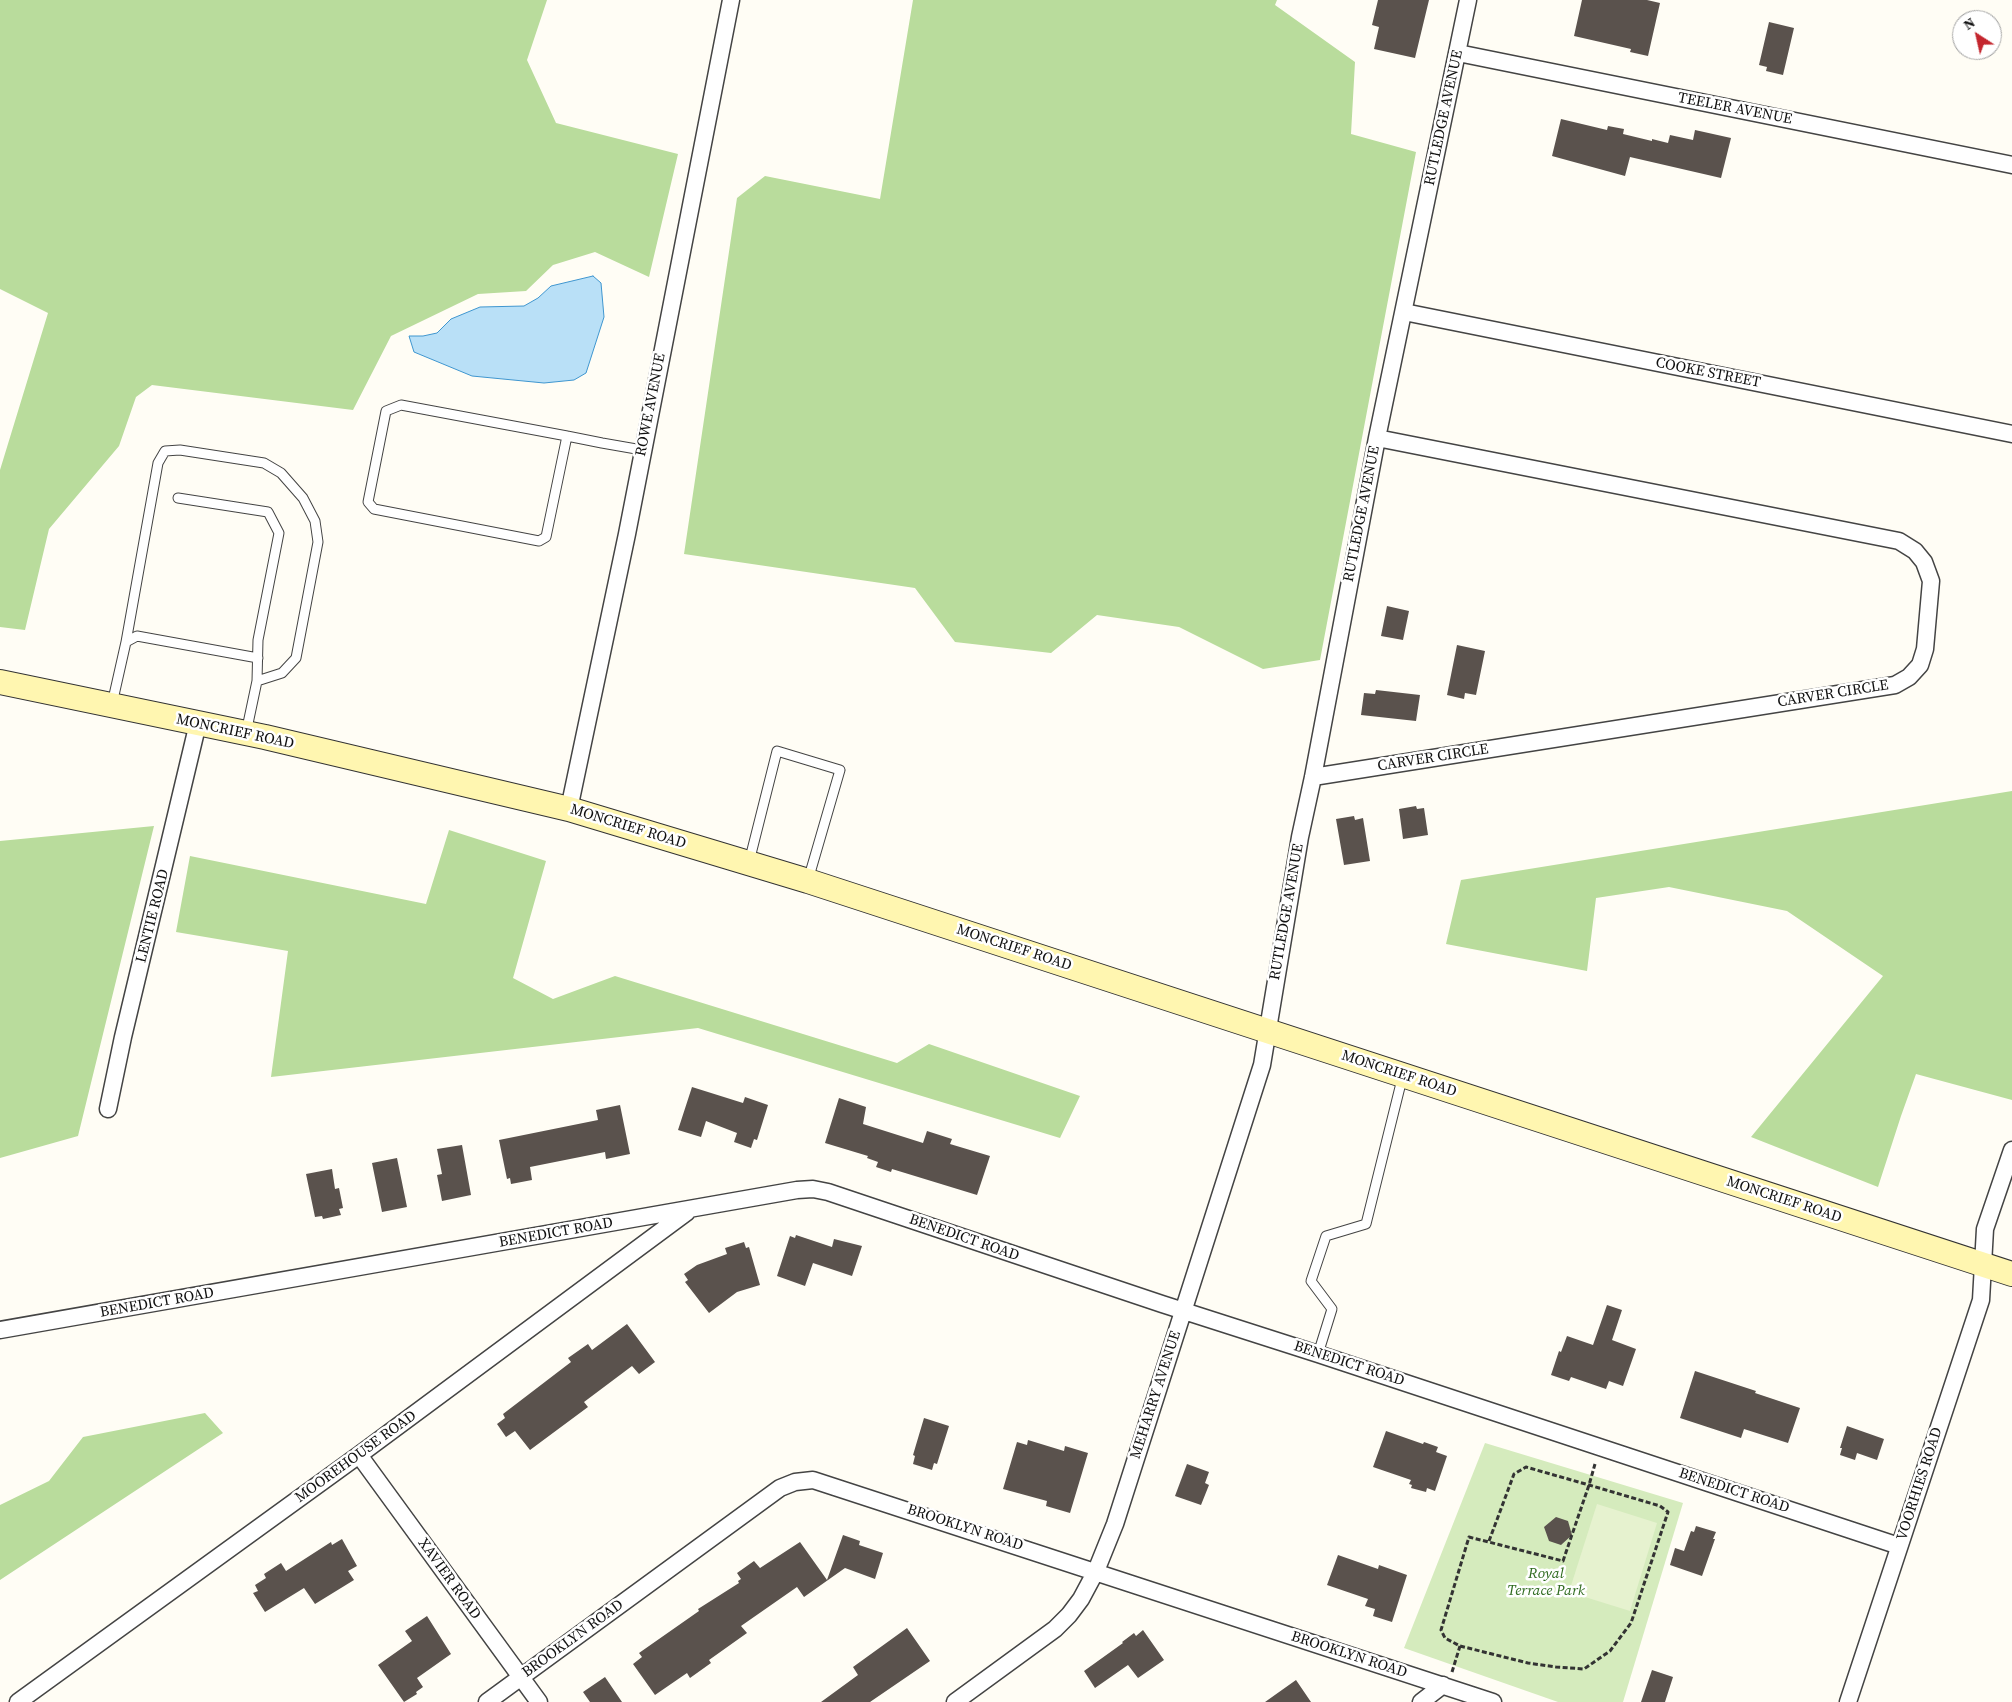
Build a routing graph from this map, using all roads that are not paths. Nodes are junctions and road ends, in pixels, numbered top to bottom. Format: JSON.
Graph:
{"nodes":[{"id":1,"x":731,"y":0,"type":"edge"},
{"id":2,"x":1468,"y":0,"type":"edge"},
{"id":3,"x":1458,"y":53,"type":"junction"},
{"id":4,"x":2012,"y":165,"type":"edge"},
{"id":5,"x":1404,"y":312,"type":"junction"},
{"id":6,"x":2012,"y":434,"type":"edge"},
{"id":7,"x":567,"y":436,"type":"junction"},
{"id":8,"x":1377,"y":438,"type":"junction"},
{"id":9,"x":642,"y":450,"type":"junction"},
{"id":10,"x":178,"y":498,"type":"dead end"},
{"id":11,"x":126,"y":642,"type":"junction"},
{"id":12,"x":258,"y":658,"type":"junction"},
{"id":13,"x":257,"y":681,"type":"junction"},
{"id":14,"x":0,"y":682,"type":"edge"},
{"id":15,"x":112,"y":706,"type":"junction"},
{"id":16,"x":198,"y":723,"type":"junction"},
{"id":17,"x":246,"y":734,"type":"junction"},
{"id":18,"x":1313,"y":777,"type":"junction"},
{"id":19,"x":569,"y":809,"type":"junction"},
{"id":20,"x":749,"y":863,"type":"junction"},
{"id":21,"x":808,"y":881,"type":"junction"},
{"id":22,"x":1266,"y":1030,"type":"junction"},
{"id":23,"x":1403,"y":1075,"type":"junction"},
{"id":24,"x":108,"y":1109,"type":"dead end"},
{"id":25,"x":2012,"y":1150,"type":"edge"},
{"id":26,"x":691,"y":1209,"type":"junction"},
{"id":27,"x":1982,"y":1265,"type":"junction"},
{"id":28,"x":2012,"y":1274,"type":"edge"},
{"id":29,"x":1183,"y":1311,"type":"junction"},
{"id":30,"x":0,"y":1330,"type":"edge"},
{"id":31,"x":1318,"y":1354,"type":"junction"},
{"id":32,"x":359,"y":1455,"type":"junction"},
{"id":33,"x":1899,"y":1546,"type":"junction"},
{"id":34,"x":1096,"y":1572,"type":"junction"},
{"id":35,"x":521,"y":1676,"type":"junction"},
{"id":36,"x":1447,"y":1681,"type":"junction"},
{"id":37,"x":18,"y":1702,"type":"edge"},
{"id":38,"x":487,"y":1702,"type":"edge"},
{"id":39,"x":540,"y":1702,"type":"edge"},
{"id":40,"x":955,"y":1702,"type":"edge"},
{"id":41,"x":1421,"y":1702,"type":"edge"},
{"id":42,"x":1493,"y":1702,"type":"edge"},
{"id":43,"x":1848,"y":1702,"type":"edge"}],
"edges":[{"from":1,"to":9,"type":"street","name":"ROWE AVENUE"},
{"from":2,"to":3,"type":"street","name":"RUTLEDGE AVENUE"},
{"from":3,"to":4,"type":"street","name":"TEELER AVENUE"},
{"from":3,"to":5,"type":"street","name":"RUTLEDGE AVENUE"},
{"from":5,"to":6,"type":"street","name":"COOKE STREET"},
{"from":5,"to":8,"type":"street","name":"RUTLEDGE AVENUE"},
{"from":7,"to":7,"type":"lane"},
{"from":7,"to":9,"type":"lane"},
{"from":8,"to":18,"type":"street","name":"RUTLEDGE AVENUE"},
{"from":8,"to":18,"type":"street","name":"CARVER CIRCLE"},
{"from":9,"to":19,"type":"street","name":"ROWE AVENUE"},
{"from":10,"to":12,"type":"lane"},
{"from":11,"to":12,"type":"lane"},
{"from":11,"to":13,"type":"lane"},
{"from":11,"to":15,"type":"lane"},
{"from":12,"to":13,"type":"lane"},
{"from":13,"to":17,"type":"lane"},
{"from":14,"to":15,"type":"main road","name":"MONCRIEF ROAD"},
{"from":15,"to":16,"type":"main road","name":"MONCRIEF ROAD"},
{"from":16,"to":17,"type":"main road","name":"MONCRIEF ROAD"},
{"from":16,"to":24,"type":"street","name":"LENTIE ROAD"},
{"from":17,"to":19,"type":"main road","name":"MONCRIEF ROAD"},
{"from":18,"to":22,"type":"street","name":"RUTLEDGE AVENUE"},
{"from":19,"to":20,"type":"main road","name":"MONCRIEF ROAD"},
{"from":20,"to":21,"type":"main road","name":"MONCRIEF ROAD"},
{"from":20,"to":21,"type":"lane"},
{"from":21,"to":22,"type":"main road","name":"MONCRIEF ROAD"},
{"from":22,"to":23,"type":"main road","name":"MONCRIEF ROAD"},
{"from":22,"to":29,"type":"street","name":"MEHARRY AVENUE"},
{"from":23,"to":27,"type":"main road","name":"MONCRIEF ROAD"},
{"from":23,"to":31,"type":"lane"},
{"from":25,"to":27,"type":"street","name":"VOORHIES ROAD"},
{"from":26,"to":29,"type":"street","name":"BENEDICT ROAD"},
{"from":26,"to":30,"type":"street","name":"BENEDICT ROAD"},
{"from":26,"to":32,"type":"street","name":"MOOREHOUSE ROAD"},
{"from":27,"to":28,"type":"main road","name":"MONCRIEF ROAD"},
{"from":27,"to":33,"type":"street","name":"VOORHIES ROAD"},
{"from":29,"to":31,"type":"street","name":"BENEDICT ROAD"},
{"from":29,"to":34,"type":"street","name":"MEHARRY AVENUE"},
{"from":31,"to":33,"type":"street","name":"BENEDICT ROAD"},
{"from":32,"to":35,"type":"street","name":"XAVIER ROAD"},
{"from":32,"to":37,"type":"street","name":"MOOREHOUSE ROAD"},
{"from":33,"to":43,"type":"street","name":"VOORHIES ROAD"},
{"from":34,"to":35,"type":"street","name":"BROOKLYN ROAD"},
{"from":34,"to":36,"type":"street","name":"BROOKLYN ROAD"},
{"from":34,"to":40,"type":"street","name":"MEHARRY AVENUE"},
{"from":35,"to":38,"type":"street","name":"BROOKLYN ROAD"},
{"from":35,"to":39,"type":"street","name":"XAVIER ROAD"},
{"from":36,"to":41,"type":"street"},
{"from":36,"to":42,"type":"street","name":"BROOKLYN ROAD"}]}
